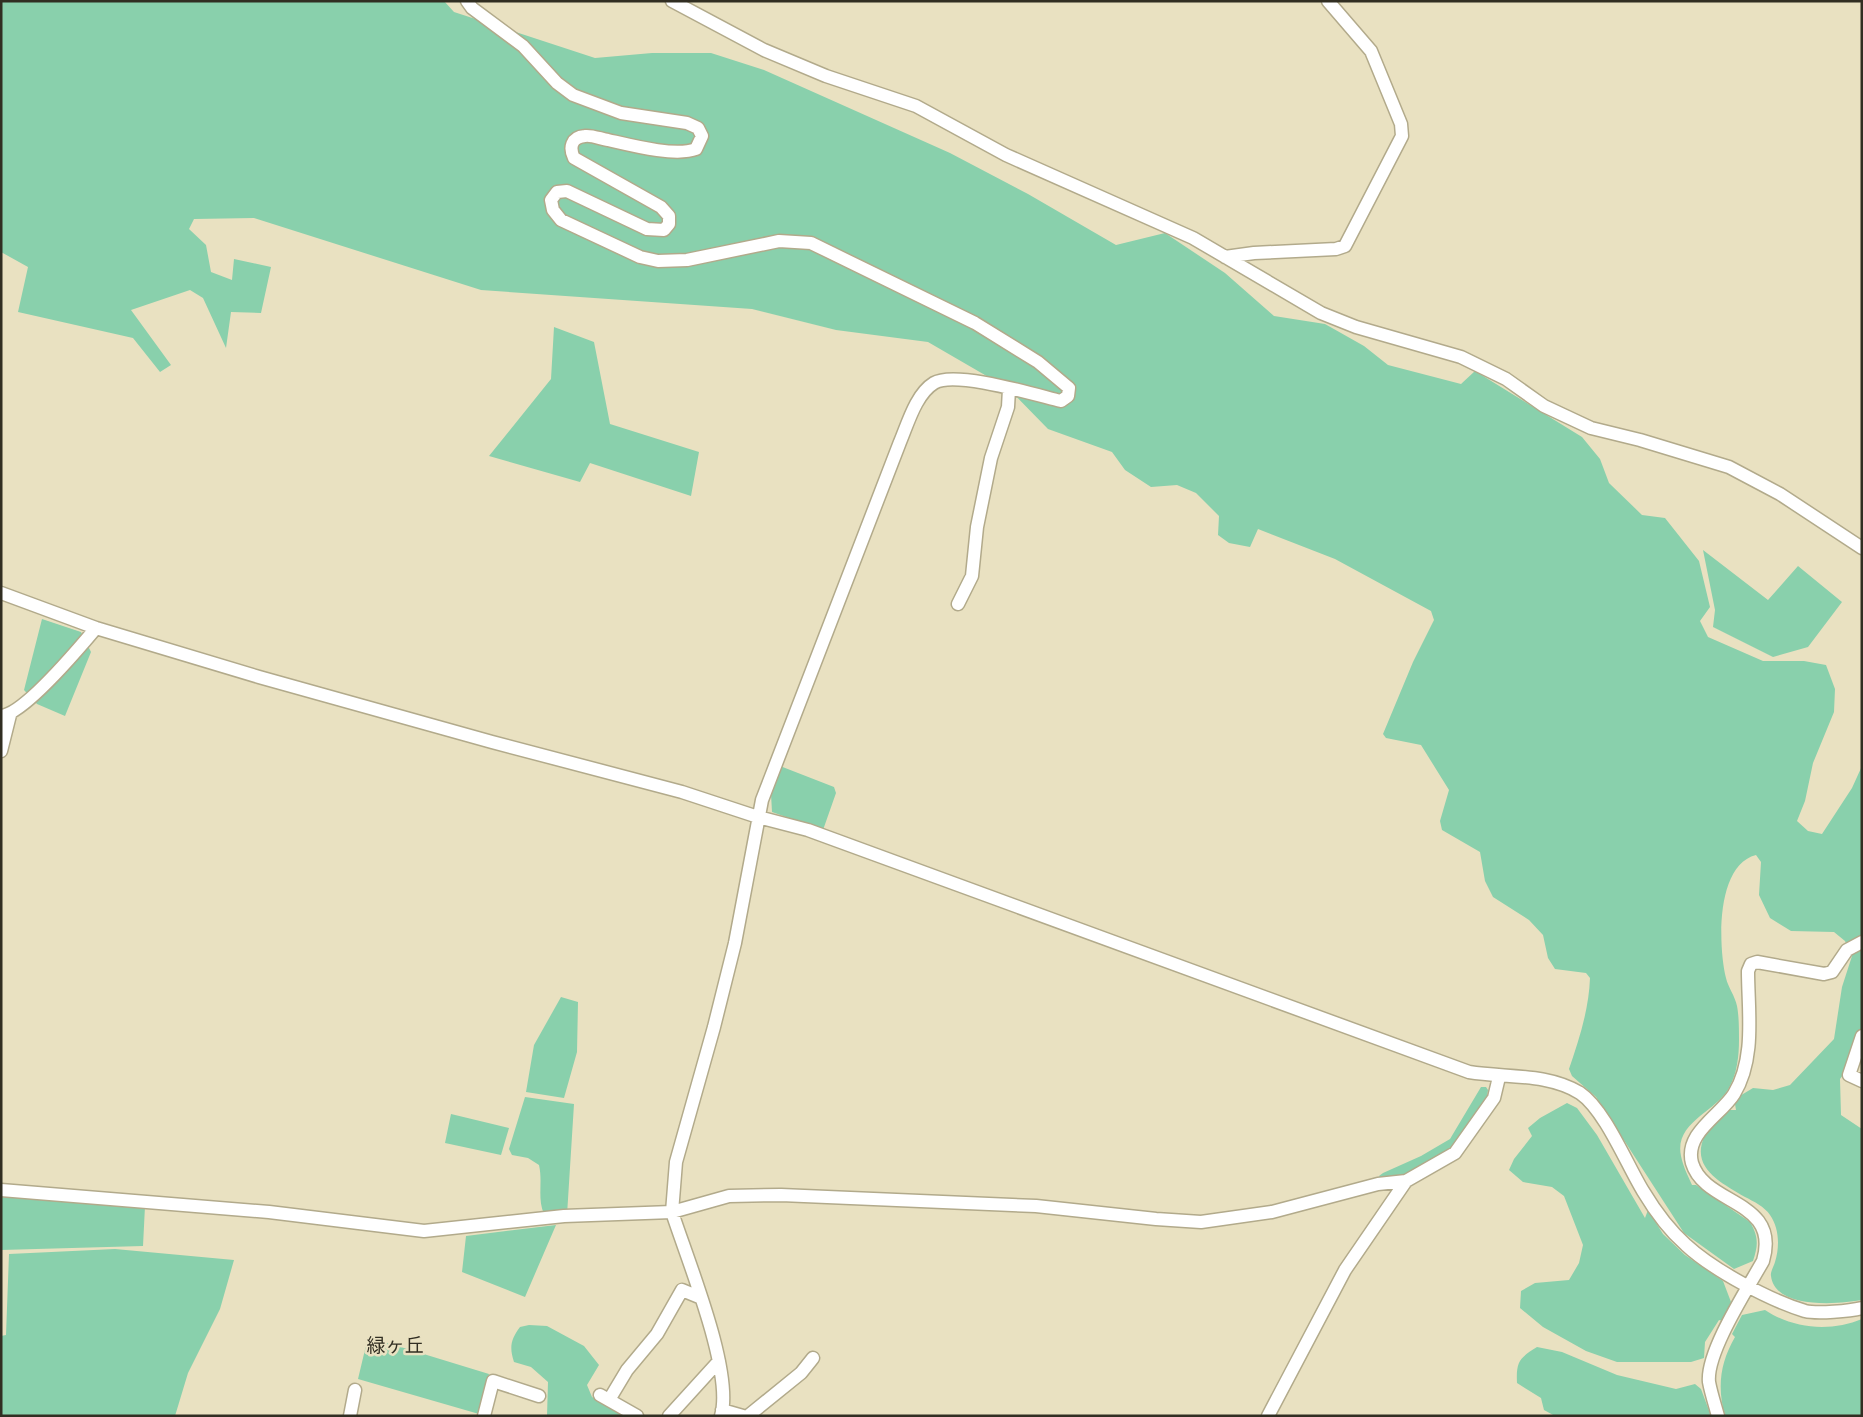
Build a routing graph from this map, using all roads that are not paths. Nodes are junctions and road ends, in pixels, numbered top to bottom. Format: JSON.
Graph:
{"nodes":[{"id":1,"x":467,"y":1,"type":"edge"},
{"id":2,"x":672,"y":1,"type":"edge"},
{"id":3,"x":1328,"y":1,"type":"edge"},
{"id":4,"x":1225,"y":257,"type":"junction"},
{"id":5,"x":1009,"y":389,"type":"junction"},
{"id":6,"x":1862,"y":548,"type":"edge"},
{"id":7,"x":1,"y":593,"type":"edge"},
{"id":8,"x":958,"y":604,"type":"dead end"},
{"id":9,"x":96,"y":628,"type":"junction"},
{"id":10,"x":6,"y":716,"type":"edge"},
{"id":11,"x":1,"y":751,"type":"edge"},
{"id":12,"x":758,"y":817,"type":"junction"},
{"id":13,"x":1862,"y":942,"type":"edge"},
{"id":14,"x":1862,"y":1036,"type":"edge"},
{"id":15,"x":1499,"y":1077,"type":"junction"},
{"id":16,"x":1862,"y":1081,"type":"edge"},
{"id":17,"x":1406,"y":1181,"type":"junction"},
{"id":18,"x":1,"y":1190,"type":"edge"},
{"id":19,"x":672,"y":1212,"type":"junction"},
{"id":20,"x":1748,"y":1286,"type":"junction"},
{"id":21,"x":699,"y":1297,"type":"junction"},
{"id":22,"x":1862,"y":1308,"type":"edge"},
{"id":23,"x":812,"y":1358,"type":"dead end"},
{"id":24,"x":719,"y":1361,"type":"junction"},
{"id":25,"x":355,"y":1390,"type":"dead end"},
{"id":26,"x":539,"y":1396,"type":"dead end"},
{"id":27,"x":722,"y":1413,"type":"edge"},
{"id":28,"x":350,"y":1416,"type":"edge"},
{"id":29,"x":484,"y":1416,"type":"edge"},
{"id":30,"x":637,"y":1416,"type":"edge"},
{"id":31,"x":669,"y":1416,"type":"edge"},
{"id":32,"x":743,"y":1416,"type":"edge"},
{"id":33,"x":748,"y":1416,"type":"edge"},
{"id":34,"x":1268,"y":1416,"type":"edge"},
{"id":35,"x":1718,"y":1416,"type":"edge"}],
"edges":[{"from":1,"to":5,"type":"street"},
{"from":2,"to":4,"type":"street"},
{"from":3,"to":4,"type":"street"},
{"from":4,"to":6,"type":"street"},
{"from":5,"to":8,"type":"street"},
{"from":5,"to":12,"type":"street"},
{"from":7,"to":9,"type":"street"},
{"from":9,"to":10,"type":"street"},
{"from":9,"to":12,"type":"street"},
{"from":10,"to":11,"type":"street"},
{"from":12,"to":15,"type":"street"},
{"from":12,"to":19,"type":"street"},
{"from":13,"to":20,"type":"street"},
{"from":14,"to":16,"type":"street"},
{"from":15,"to":17,"type":"street"},
{"from":15,"to":20,"type":"street"},
{"from":17,"to":19,"type":"street"},
{"from":17,"to":34,"type":"street"},
{"from":18,"to":19,"type":"street"},
{"from":19,"to":21,"type":"street"},
{"from":20,"to":22,"type":"street"},
{"from":20,"to":35,"type":"street"},
{"from":21,"to":24,"type":"street"},
{"from":21,"to":30,"type":"street"},
{"from":23,"to":33,"type":"street"},
{"from":24,"to":27,"type":"street"},
{"from":24,"to":31,"type":"street"},
{"from":25,"to":28,"type":"street"},
{"from":26,"to":29,"type":"street"},
{"from":27,"to":32,"type":"street"}]}
